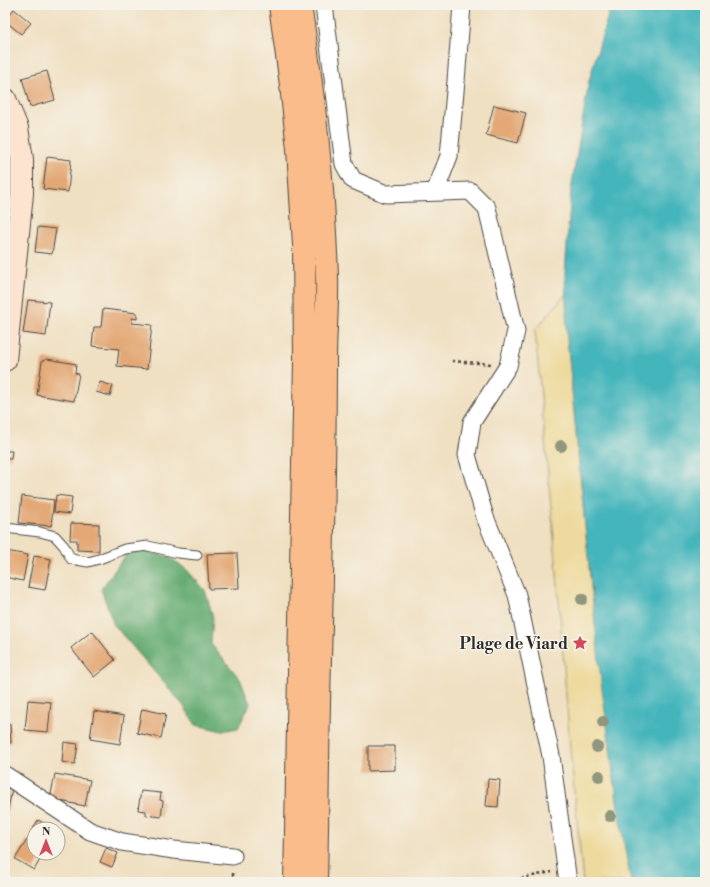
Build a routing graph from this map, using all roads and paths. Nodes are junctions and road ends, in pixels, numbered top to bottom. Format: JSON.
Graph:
{"nodes":[{"id":1,"x":280,"y":5,"type":"edge"},
{"id":2,"x":300,"y":5,"type":"edge"},
{"id":3,"x":324,"y":5,"type":"edge"},
{"id":4,"x":462,"y":5,"type":"edge"},
{"id":5,"x":5,"y":100,"type":"edge"},
{"id":6,"x":435,"y":192,"type":"junction"},
{"id":7,"x":5,"y":360,"type":"edge"},
{"id":8,"x":452,"y":361,"type":"dead end"},
{"id":9,"x":508,"y":366,"type":"junction"},
{"id":10,"x":5,"y":528,"type":"edge"},
{"id":11,"x":197,"y":555,"type":"dead end"},
{"id":12,"x":5,"y":775,"type":"edge"},
{"id":13,"x":233,"y":856,"type":"dead end"},
{"id":14,"x":567,"y":876,"type":"edge"},
{"id":15,"x":295,"y":882,"type":"edge"},
{"id":16,"x":316,"y":882,"type":"edge"},
{"id":17,"x":503,"y":882,"type":"edge"}],
"edges":[{"from":1,"to":15,"type":"main road"},
{"from":2,"to":16,"type":"main road"},
{"from":3,"to":6,"type":"street"},
{"from":4,"to":6,"type":"street"},
{"from":5,"to":7,"type":"main road"},
{"from":6,"to":9,"type":"street"},
{"from":8,"to":9,"type":"path"},
{"from":9,"to":14,"type":"street"},
{"from":10,"to":11,"type":"lane"},
{"from":12,"to":13,"type":"street"},
{"from":14,"to":17,"type":"path"}]}
